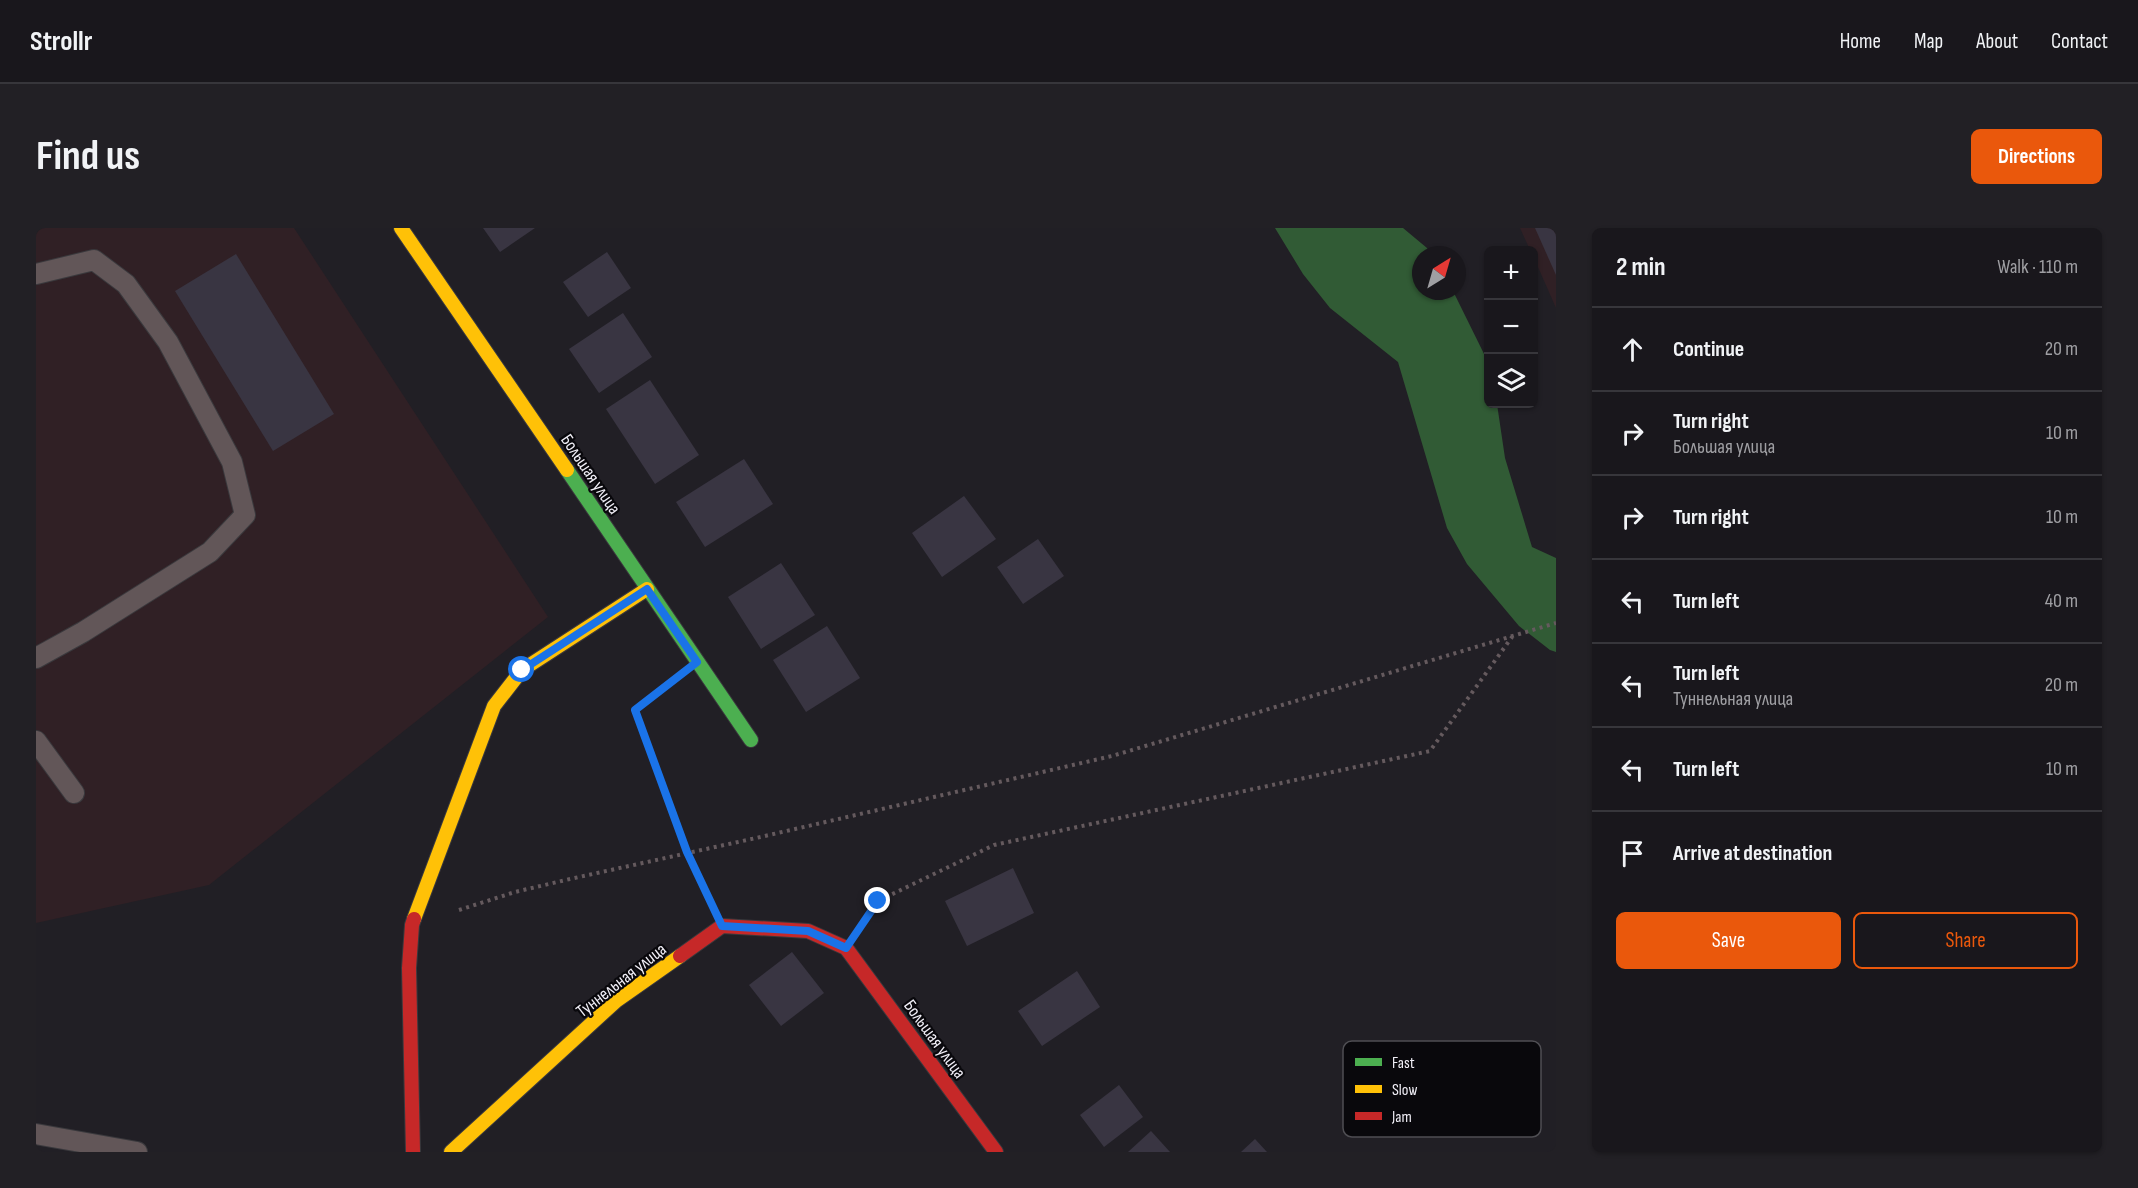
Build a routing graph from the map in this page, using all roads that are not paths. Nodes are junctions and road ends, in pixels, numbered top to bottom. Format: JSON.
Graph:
{"nodes":[{"id":1,"x":401,"y":228,"type":"edge"},
{"id":2,"x":36,"y":274,"type":"edge"},
{"id":3,"x":647,"y":589,"type":"junction"},
{"id":4,"x":36,"y":658,"type":"edge"},
{"id":5,"x":751,"y":740,"type":"dead end"},
{"id":6,"x":36,"y":741,"type":"edge"},
{"id":7,"x":74,"y":792,"type":"dead end"},
{"id":8,"x":722,"y":926,"type":"joint"},
{"id":9,"x":36,"y":1134,"type":"edge"},
{"id":10,"x":137,"y":1152,"type":"edge"},
{"id":11,"x":413,"y":1152,"type":"edge"},
{"id":12,"x":451,"y":1152,"type":"edge"},
{"id":13,"x":996,"y":1152,"type":"edge"}],
"edges":[{"from":1,"to":3,"type":"street","name":"Большая улица"},
{"from":2,"to":4,"type":"lane"},
{"from":3,"to":5,"type":"street","name":"Большая улица"},
{"from":3,"to":11,"type":"street"},
{"from":6,"to":7,"type":"lane"},
{"from":8,"to":12,"type":"street","name":"Туннельная улица"},
{"from":8,"to":13,"type":"street","name":"Большая улица"},
{"from":9,"to":10,"type":"lane"}]}
